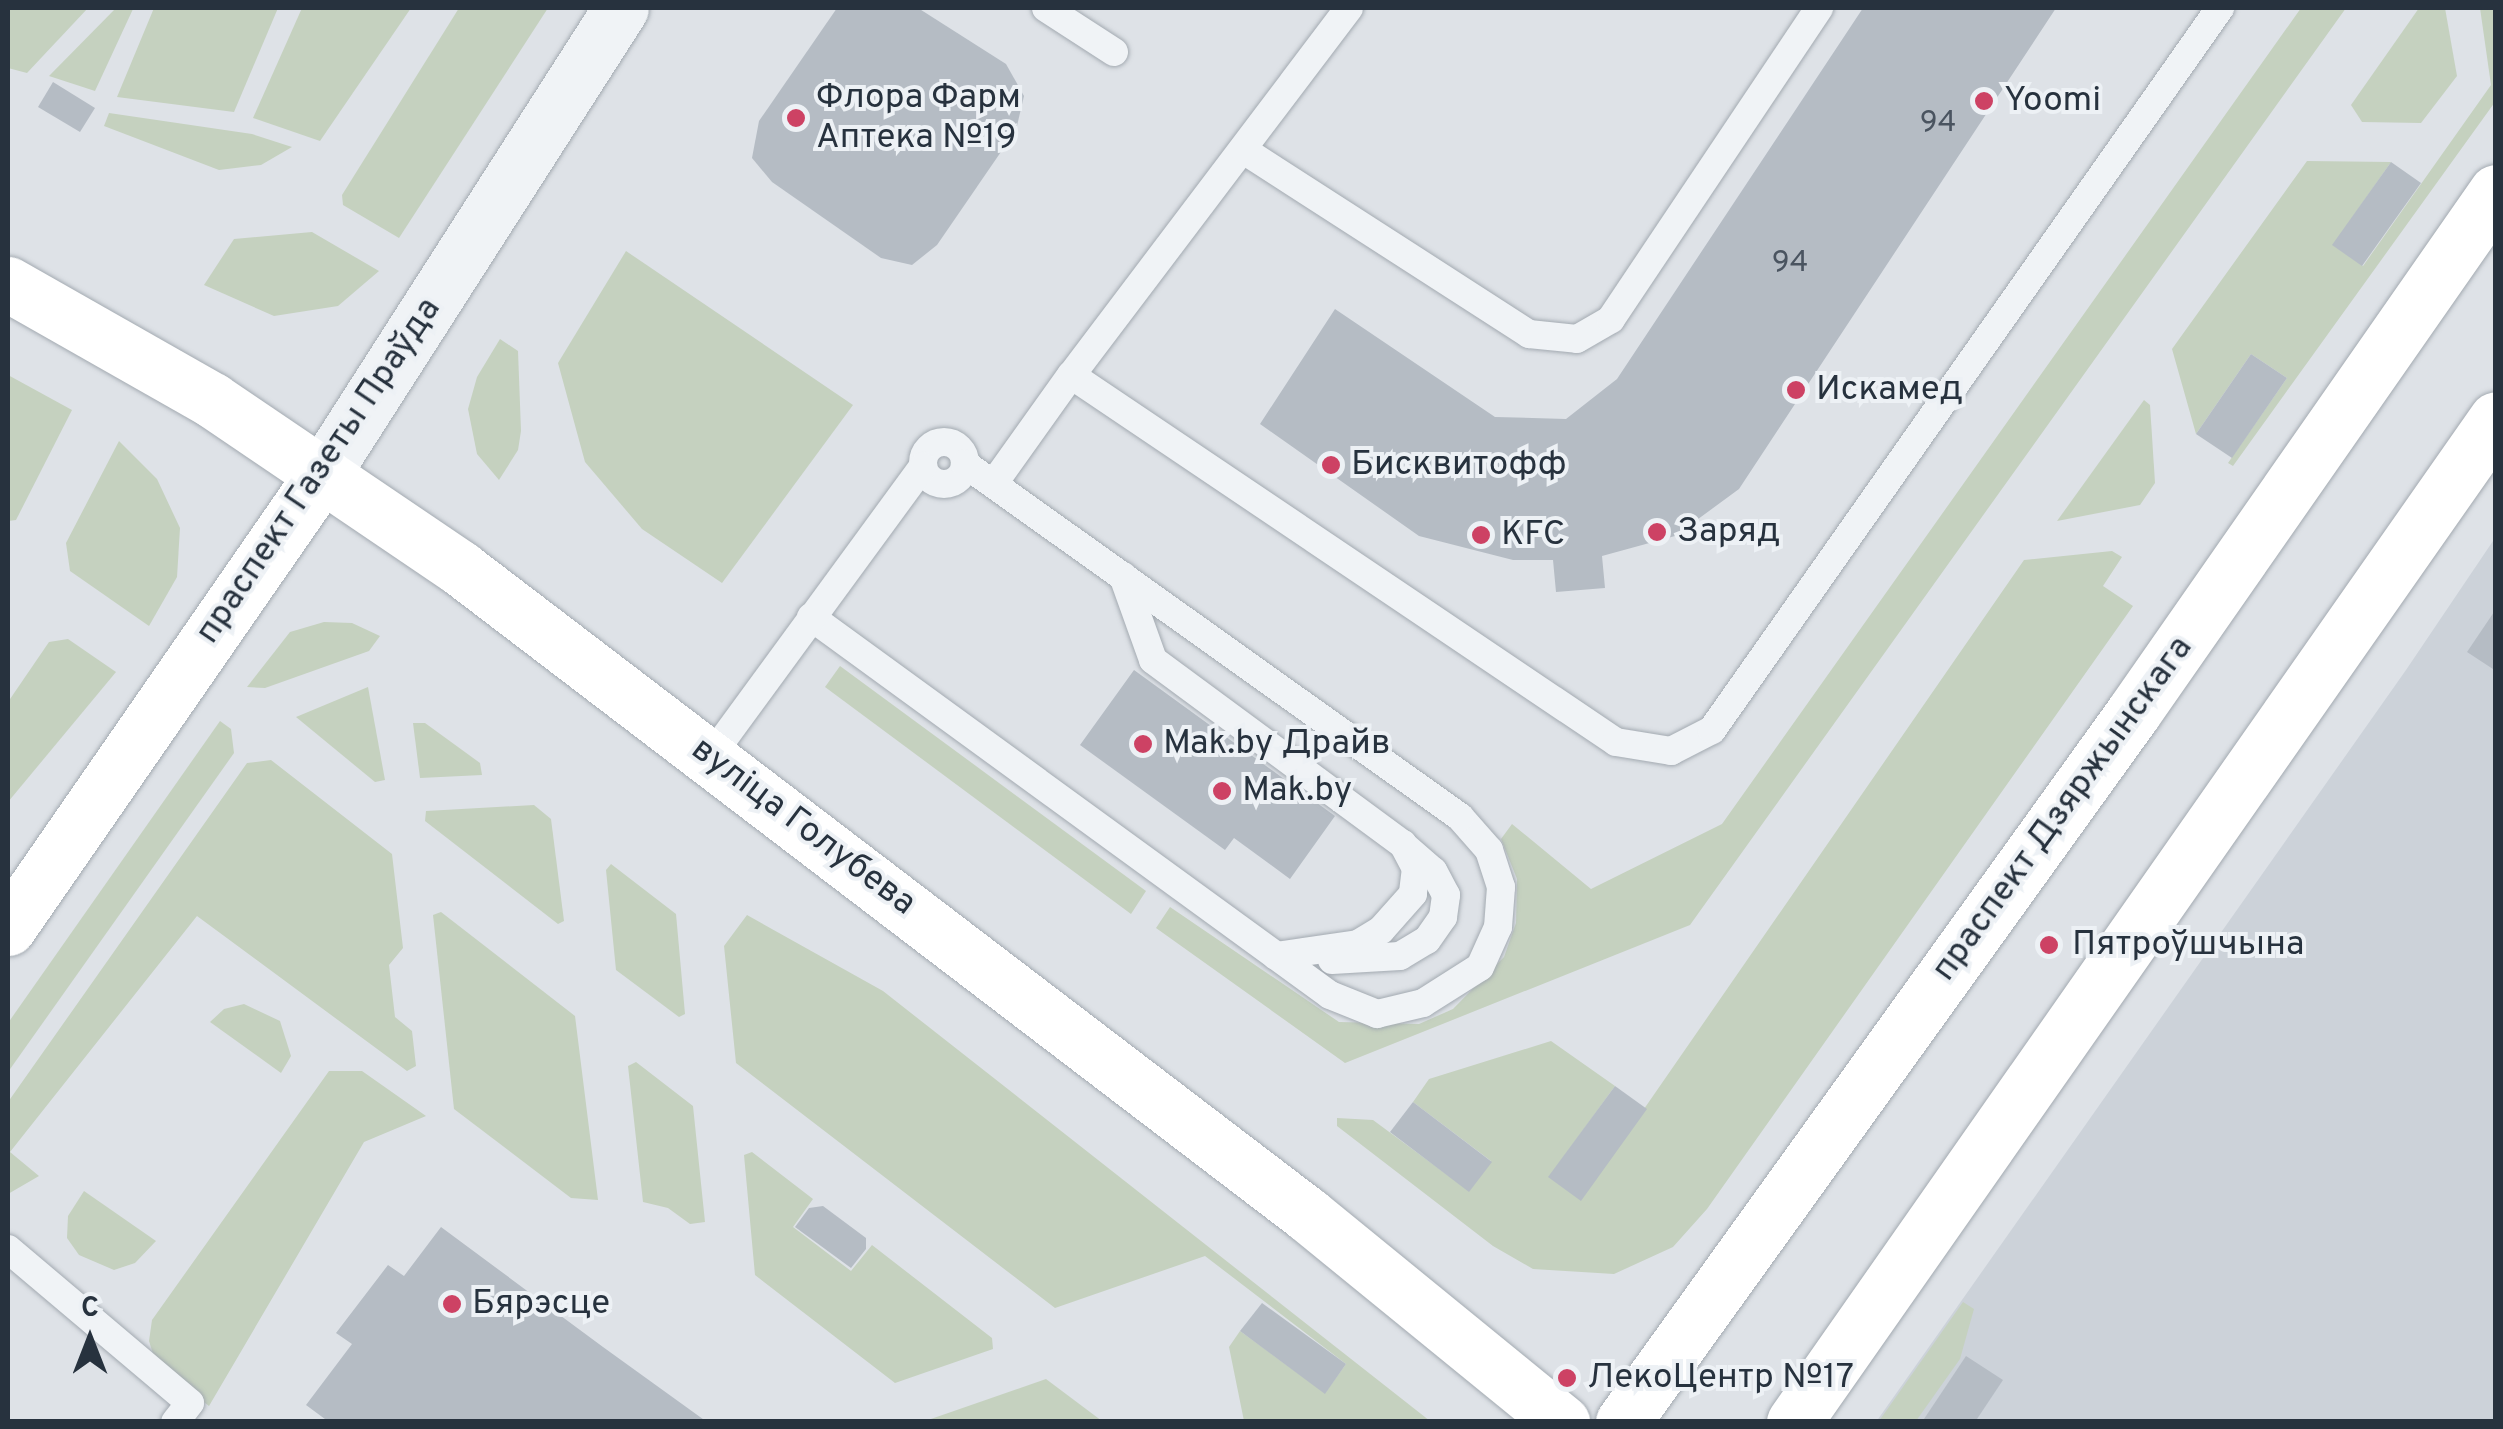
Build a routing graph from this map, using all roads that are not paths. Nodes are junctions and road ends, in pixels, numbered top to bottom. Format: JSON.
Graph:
{"nodes":[{"id":1,"x":621,"y":8,"type":"edge"},
{"id":2,"x":1046,"y":8,"type":"edge"},
{"id":3,"x":1349,"y":8,"type":"edge"},
{"id":4,"x":1819,"y":8,"type":"edge"},
{"id":5,"x":2220,"y":8,"type":"edge"},
{"id":6,"x":1114,"y":52,"type":"dead end"},
{"id":7,"x":1246,"y":151,"type":"junction"},
{"id":8,"x":2496,"y":192,"type":"edge"},
{"id":9,"x":8,"y":284,"type":"edge"},
{"id":10,"x":1071,"y":375,"type":"junction"},
{"id":11,"x":2496,"y":419,"type":"edge"},
{"id":12,"x":323,"y":473,"type":"junction"},
{"id":13,"x":994,"y":483,"type":"junction"},
{"id":14,"x":1122,"y":576,"type":"junction"},
{"id":15,"x":811,"y":616,"type":"junction"},
{"id":16,"x":711,"y":756,"type":"junction"},
{"id":17,"x":1403,"y":844,"type":"junction"},
{"id":18,"x":8,"y":928,"type":"edge"},
{"id":19,"x":1276,"y":956,"type":"junction"},
{"id":20,"x":8,"y":1249,"type":"edge"},
{"id":21,"x":175,"y":1422,"type":"edge"},
{"id":22,"x":1562,"y":1422,"type":"edge"},
{"id":23,"x":1623,"y":1422,"type":"edge"},
{"id":24,"x":1794,"y":1422,"type":"edge"}],
"edges":[{"from":1,"to":12,"type":"street","name":"праспект Газеты Праўда"},
{"from":2,"to":6,"type":"lane"},
{"from":3,"to":7,"type":"lane"},
{"from":4,"to":7,"type":"lane"},
{"from":5,"to":10,"type":"lane"},
{"from":7,"to":10,"type":"lane"},
{"from":8,"to":23,"type":"main road","name":"праспект Дзяржынскага"},
{"from":9,"to":12,"type":"main road","name":"вуліца Голубева"},
{"from":10,"to":13,"type":"lane"},
{"from":11,"to":24,"type":"main road"},
{"from":12,"to":16,"type":"main road","name":"вуліца Голубева"},
{"from":12,"to":18,"type":"main road","name":"праспект Газеты Праўда"},
{"from":13,"to":14,"type":"lane"},
{"from":13,"to":15,"type":"lane"},
{"from":14,"to":17,"type":"lane"},
{"from":14,"to":19,"type":"lane"},
{"from":15,"to":16,"type":"lane"},
{"from":15,"to":19,"type":"lane"},
{"from":16,"to":22,"type":"main road","name":"вуліца Голубева"},
{"from":17,"to":19,"type":"lane"},
{"from":17,"to":19,"type":"lane"},
{"from":20,"to":21,"type":"lane"}]}
